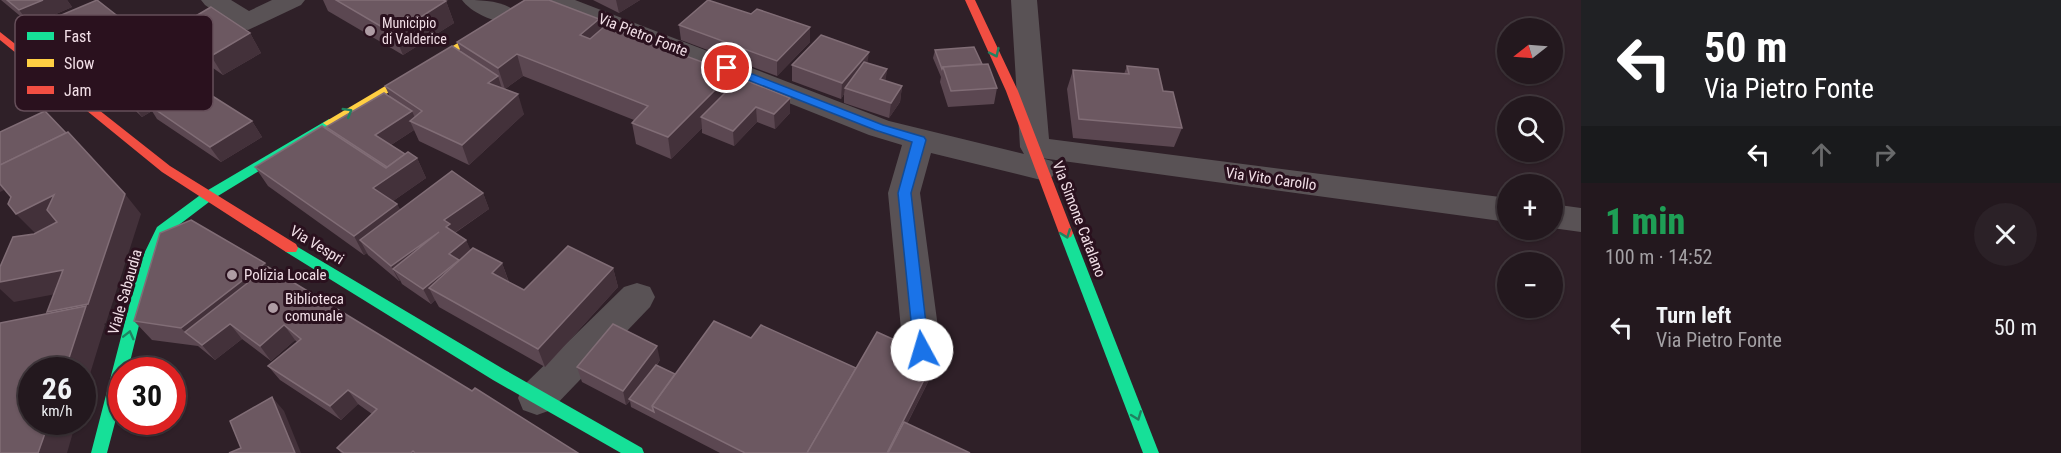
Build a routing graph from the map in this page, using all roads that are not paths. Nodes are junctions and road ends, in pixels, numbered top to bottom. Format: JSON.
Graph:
{"nodes":[{"id":1,"x":214,"y":0,"type":"edge"},
{"id":2,"x":292,"y":0,"type":"edge"},
{"id":3,"x":476,"y":0,"type":"edge"},
{"id":4,"x":537,"y":0,"type":"edge"},
{"id":5,"x":552,"y":0,"type":"edge"},
{"id":6,"x":970,"y":0,"type":"edge"},
{"id":7,"x":1024,"y":0,"type":"edge"},
{"id":8,"x":508,"y":17,"type":"junction"},
{"id":9,"x":0,"y":35,"type":"edge"},
{"id":10,"x":15,"y":47,"type":"edge"},
{"id":11,"x":94,"y":111,"type":"edge"},
{"id":12,"x":919,"y":140,"type":"junction"},
{"id":13,"x":1038,"y":158,"type":"junction"},
{"id":14,"x":208,"y":196,"type":"junction"},
{"id":15,"x":1497,"y":209,"type":"edge"},
{"id":16,"x":1563,"y":218,"type":"edge"},
{"id":17,"x":1581,"y":220,"type":"edge"},
{"id":18,"x":637,"y":297,"type":"dead end"},
{"id":19,"x":922,"y":350,"type":"edge"},
{"id":20,"x":537,"y":398,"type":"junction"},
{"id":21,"x":99,"y":453,"type":"edge"},
{"id":22,"x":636,"y":453,"type":"edge"},
{"id":23,"x":1151,"y":453,"type":"edge"}],
"edges":[{"from":1,"to":2,"type":"street"},
{"from":3,"to":8,"type":"street"},
{"from":4,"to":8,"type":"main road","name":"Viale Sabaudia"},
{"from":5,"to":12,"type":"street","name":"Via Pietro Fonte"},
{"from":6,"to":13,"type":"main road","name":"Via Simone Catalano","one_way":true},
{"from":7,"to":13,"type":"street"},
{"from":14,"to":8,"type":"main road","name":"Viale Sabaudia","one_way":true},
{"from":9,"to":10,"type":"main road","name":"Via Vespri"},
{"from":11,"to":14,"type":"main road","name":"Via Vespri"},
{"from":12,"to":13,"type":"street","name":"Via Pietro Fonte"},
{"from":12,"to":19,"type":"street"},
{"from":13,"to":15,"type":"street","name":"Via Vito Carollo"},
{"from":13,"to":23,"type":"main road","name":"Via Simone Catalano","one_way":true},
{"from":14,"to":20,"type":"main road","name":"Via Vespri"},
{"from":21,"to":14,"type":"main road","name":"Viale Sabaudia","one_way":true},
{"from":16,"to":17,"type":"street"},
{"from":18,"to":20,"type":"street"},
{"from":20,"to":22,"type":"main road","name":"Via Vespri"}]}
